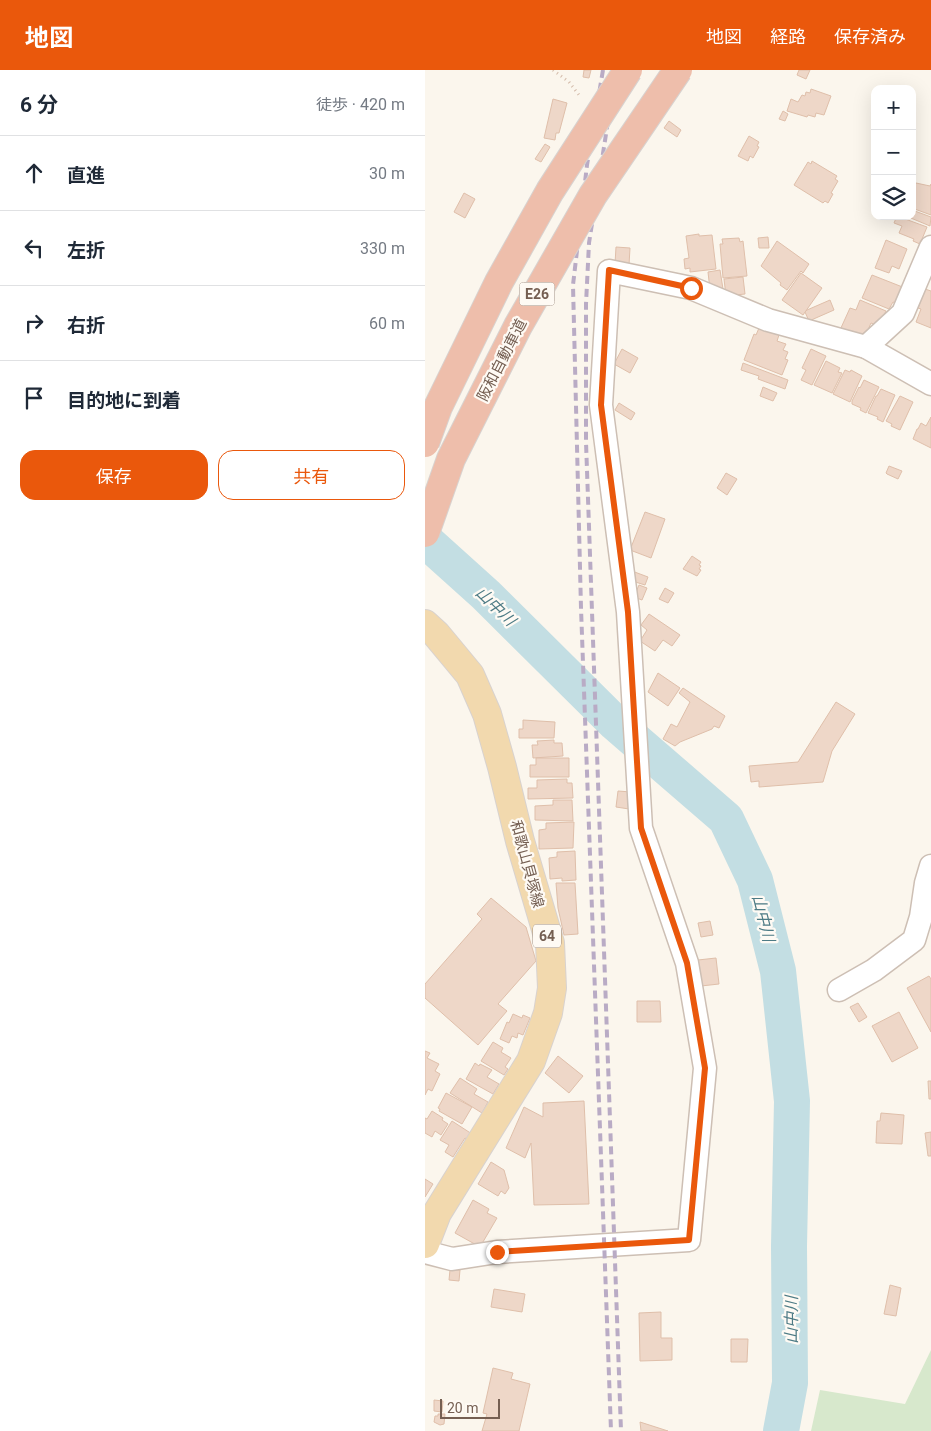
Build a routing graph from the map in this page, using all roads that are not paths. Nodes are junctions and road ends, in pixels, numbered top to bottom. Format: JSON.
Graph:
{"nodes":[{"id":1,"x":629,"y":70,"type":"edge"},
{"id":2,"x":678,"y":70,"type":"edge"},
{"id":3,"x":931,"y":248,"type":"edge"},
{"id":4,"x":865,"y":347,"type":"junction"},
{"id":5,"x":928,"y":390,"type":"edge"},
{"id":6,"x":425,"y":443,"type":"edge"},
{"id":7,"x":425,"y":533,"type":"edge"},
{"id":8,"x":425,"y":624,"type":"edge"},
{"id":9,"x":931,"y":866,"type":"edge"},
{"id":10,"x":839,"y":990,"type":"dead end"},
{"id":11,"x":425,"y":1244,"type":"edge"},
{"id":12,"x":425,"y":1252,"type":"edge"}],
"edges":[{"from":1,"to":6,"type":"highway","number":"E26","bridge":true},
{"from":2,"to":7,"type":"highway","name":"阪和自動車道","number":"E26","bridge":true},
{"from":3,"to":4,"type":"street"},
{"from":4,"to":5,"type":"street"},
{"from":4,"to":12,"type":"street"},
{"from":8,"to":11,"type":"main road","name":"和歌山貝塚線","number":"64"},
{"from":9,"to":10,"type":"street"}]}
